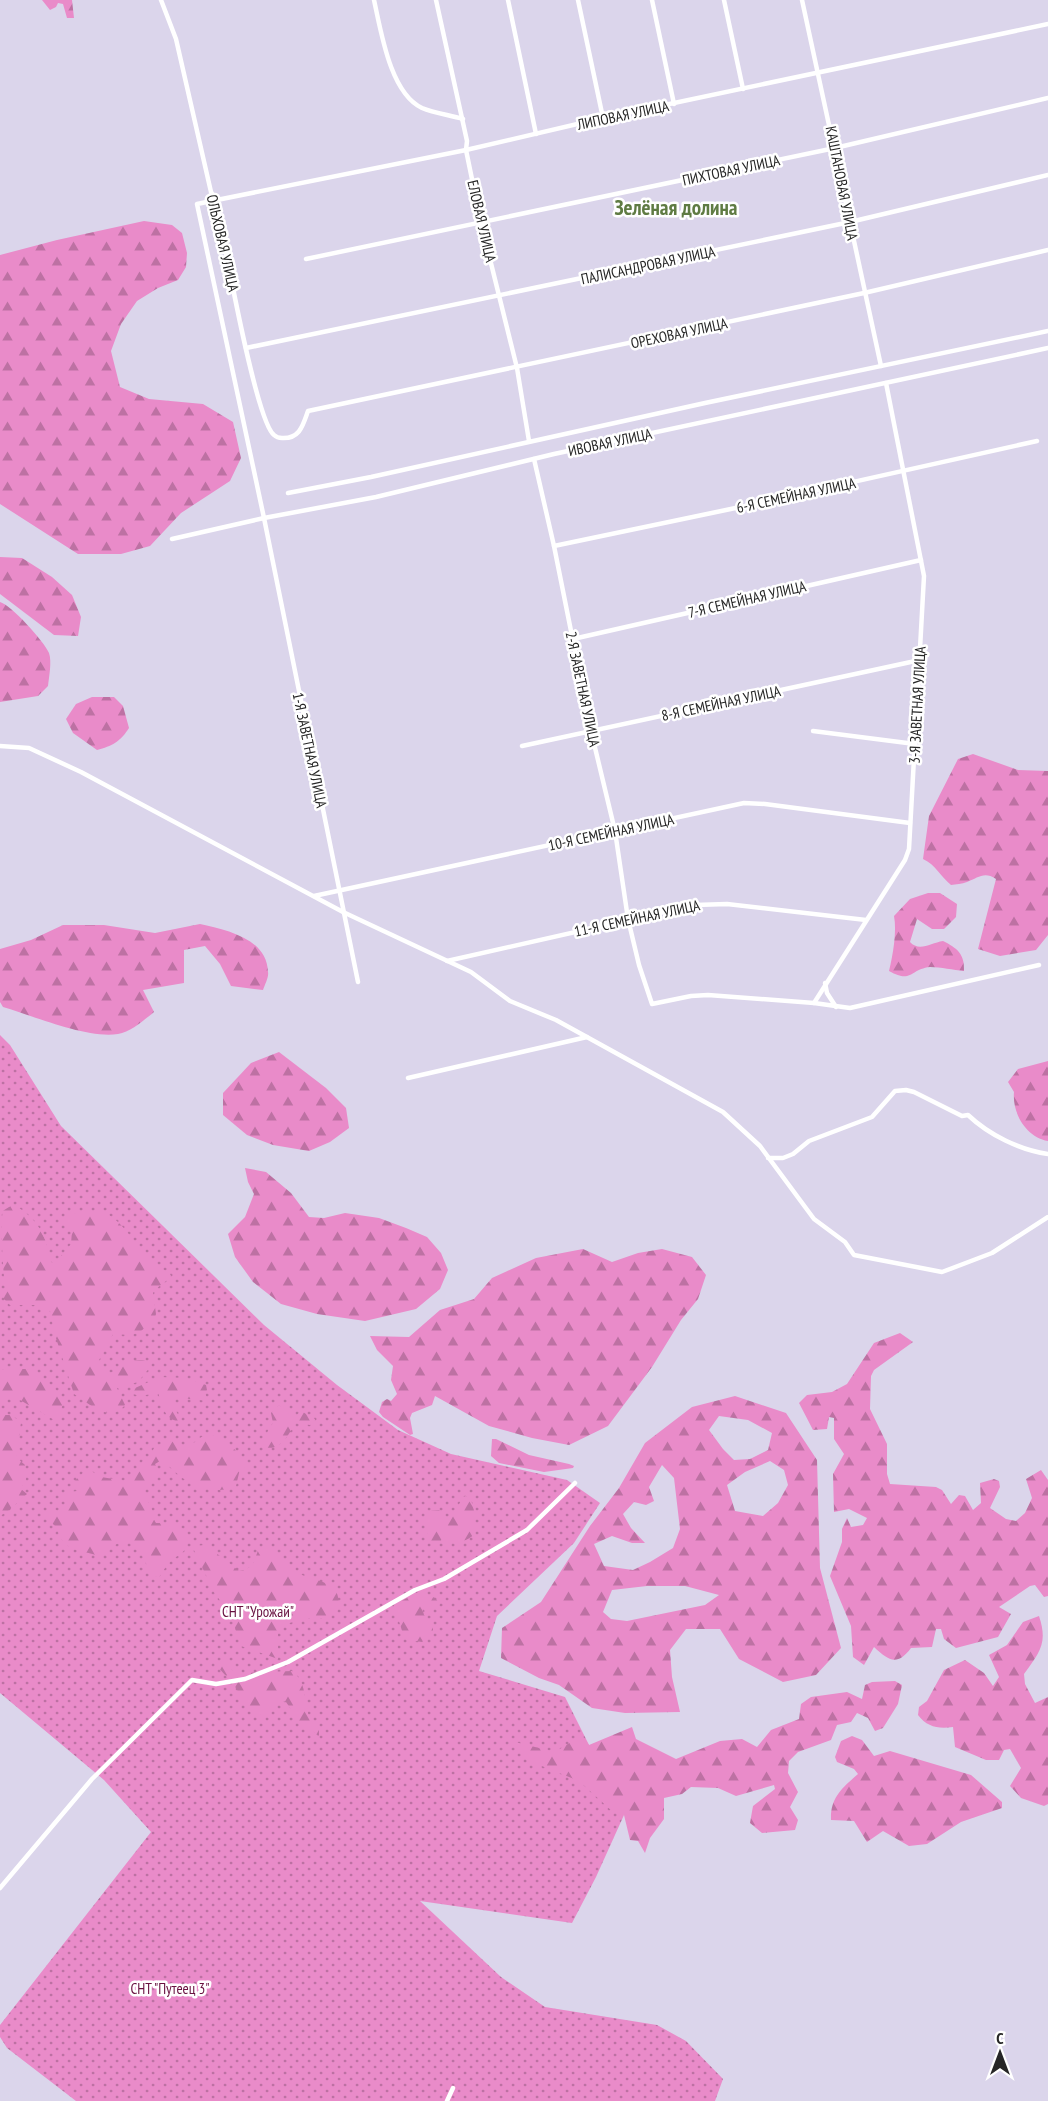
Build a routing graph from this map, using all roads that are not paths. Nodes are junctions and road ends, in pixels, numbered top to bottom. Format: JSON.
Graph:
{"nodes":[{"id":1,"x":162,"y":0,"type":"edge"},
{"id":2,"x":374,"y":0,"type":"edge"},
{"id":3,"x":436,"y":0,"type":"edge"},
{"id":4,"x":508,"y":0,"type":"edge"},
{"id":5,"x":578,"y":0,"type":"edge"},
{"id":6,"x":652,"y":0,"type":"edge"},
{"id":7,"x":724,"y":0,"type":"edge"},
{"id":8,"x":802,"y":0,"type":"edge"},
{"id":9,"x":1048,"y":24,"type":"edge"},
{"id":10,"x":819,"y":73,"type":"junction"},
{"id":11,"x":743,"y":89,"type":"junction"},
{"id":12,"x":1048,"y":98,"type":"edge"},
{"id":13,"x":674,"y":104,"type":"junction"},
{"id":14,"x":603,"y":118,"type":"junction"},
{"id":15,"x":462,"y":119,"type":"junction"},
{"id":16,"x":536,"y":134,"type":"junction"},
{"id":17,"x":835,"y":148,"type":"junction"},
{"id":18,"x":466,"y":150,"type":"junction"},
{"id":19,"x":1048,"y":175,"type":"edge"},
{"id":20,"x":216,"y":200,"type":"junction"},
{"id":21,"x":197,"y":204,"type":"joint"},
{"id":22,"x":850,"y":222,"type":"junction"},
{"id":23,"x":481,"y":223,"type":"junction"},
{"id":24,"x":1048,"y":250,"type":"edge"},
{"id":25,"x":306,"y":259,"type":"dead end"},
{"id":26,"x":864,"y":293,"type":"junction"},
{"id":27,"x":499,"y":297,"type":"junction"},
{"id":28,"x":1048,"y":331,"type":"edge"},
{"id":29,"x":246,"y":348,"type":"junction"},
{"id":30,"x":1048,"y":348,"type":"edge"},
{"id":31,"x":881,"y":366,"type":"junction"},
{"id":32,"x":517,"y":368,"type":"junction"},
{"id":33,"x":886,"y":383,"type":"junction"},
{"id":34,"x":308,"y":411,"type":"joint"},
{"id":35,"x":529,"y":441,"type":"junction"},
{"id":36,"x":1037,"y":441,"type":"dead end"},
{"id":37,"x":534,"y":459,"type":"junction"},
{"id":38,"x":905,"y":471,"type":"junction"},
{"id":39,"x":288,"y":493,"type":"dead end"},
{"id":40,"x":264,"y":518,"type":"junction"},
{"id":41,"x":172,"y":539,"type":"dead end"},
{"id":42,"x":554,"y":546,"type":"junction"},
{"id":43,"x":921,"y":560,"type":"junction"},
{"id":44,"x":573,"y":639,"type":"junction"},
{"id":45,"x":920,"y":660,"type":"junction"},
{"id":46,"x":591,"y":731,"type":"junction"},
{"id":47,"x":813,"y":731,"type":"dead end"},
{"id":48,"x":915,"y":744,"type":"junction"},
{"id":49,"x":0,"y":746,"type":"edge"},
{"id":50,"x":522,"y":746,"type":"dead end"},
{"id":51,"x":910,"y":823,"type":"junction"},
{"id":52,"x":615,"y":831,"type":"junction"},
{"id":53,"x":340,"y":892,"type":"junction"},
{"id":54,"x":314,"y":897,"type":"junction"},
{"id":55,"x":343,"y":912,"type":"junction"},
{"id":56,"x":628,"y":919,"type":"junction"},
{"id":57,"x":866,"y":920,"type":"junction"},
{"id":58,"x":447,"y":961,"type":"junction"},
{"id":59,"x":1039,"y":966,"type":"dead end"},
{"id":60,"x":358,"y":982,"type":"dead end"},
{"id":61,"x":825,"y":983,"type":"junction"},
{"id":62,"x":814,"y":1003,"type":"junction"},
{"id":63,"x":836,"y":1007,"type":"junction"},
{"id":64,"x":587,"y":1037,"type":"junction"},
{"id":65,"x":408,"y":1078,"type":"dead end"},
{"id":66,"x":1048,"y":1154,"type":"edge"},
{"id":67,"x":768,"y":1158,"type":"junction"},
{"id":68,"x":1048,"y":1217,"type":"edge"},
{"id":69,"x":575,"y":1483,"type":"dead end"},
{"id":70,"x":0,"y":1888,"type":"edge"},
{"id":71,"x":453,"y":2088,"type":"dead end"},
{"id":72,"x":447,"y":2101,"type":"edge"}],
"edges":[{"from":1,"to":20,"type":"street","name":"ОЛЬХОВАЯ УЛИЦА"},
{"from":2,"to":15,"type":"street"},
{"from":3,"to":15,"type":"street","name":"ЕЛОВАЯ УЛИЦА"},
{"from":4,"to":16,"type":"street"},
{"from":5,"to":14,"type":"street"},
{"from":6,"to":13,"type":"street"},
{"from":7,"to":11,"type":"street"},
{"from":8,"to":10,"type":"street","name":"КАШТАНОВАЯ УЛИЦА"},
{"from":9,"to":10,"type":"street","name":"ЛИПОВАЯ УЛИЦА"},
{"from":10,"to":11,"type":"street","name":"ЛИПОВАЯ УЛИЦА"},
{"from":10,"to":17,"type":"street","name":"КАШТАНОВАЯ УЛИЦА"},
{"from":11,"to":13,"type":"street","name":"ЛИПОВАЯ УЛИЦА"},
{"from":12,"to":17,"type":"street","name":"ПИХТОВАЯ УЛИЦА"},
{"from":13,"to":14,"type":"street","name":"ЛИПОВАЯ УЛИЦА"},
{"from":14,"to":16,"type":"street","name":"ЛИПОВАЯ УЛИЦА"},
{"from":15,"to":18,"type":"street","name":"ЕЛОВАЯ УЛИЦА"},
{"from":16,"to":18,"type":"street","name":"ЛИПОВАЯ УЛИЦА"},
{"from":17,"to":22,"type":"street","name":"КАШТАНОВАЯ УЛИЦА"},
{"from":17,"to":23,"type":"street","name":"ПИХТОВАЯ УЛИЦА"},
{"from":18,"to":20,"type":"street","name":"ЛИПОВАЯ УЛИЦА"},
{"from":18,"to":23,"type":"street","name":"ЕЛОВАЯ УЛИЦА"},
{"from":19,"to":22,"type":"street","name":"ПАЛИСАНДРОВАЯ УЛИЦА"},
{"from":20,"to":21,"type":"street","name":"ЛИПОВАЯ УЛИЦА"},
{"from":20,"to":29,"type":"street","name":"ОЛЬХОВАЯ УЛИЦА"},
{"from":21,"to":40,"type":"street","name":"1-Я ЗАВЕТНАЯ УЛИЦА"},
{"from":22,"to":26,"type":"street","name":"КАШТАНОВАЯ УЛИЦА"},
{"from":22,"to":27,"type":"street","name":"ПАЛИСАНДРОВАЯ УЛИЦА"},
{"from":23,"to":25,"type":"street","name":"ПИХТОВАЯ УЛИЦА"},
{"from":23,"to":27,"type":"street","name":"ЕЛОВАЯ УЛИЦА"},
{"from":24,"to":26,"type":"street","name":"ОРЕХОВАЯ УЛИЦА"},
{"from":26,"to":31,"type":"street","name":"КАШТАНОВАЯ УЛИЦА"},
{"from":26,"to":32,"type":"street","name":"ОРЕХОВАЯ УЛИЦА"},
{"from":27,"to":29,"type":"street","name":"ПАЛИСАНДРОВАЯ УЛИЦА"},
{"from":27,"to":32,"type":"street","name":"ЕЛОВАЯ УЛИЦА"},
{"from":28,"to":31,"type":"street","name":"ИВОВАЯ УЛИЦА"},
{"from":29,"to":34,"type":"street","name":"ОЛЬХОВАЯ УЛИЦА"},
{"from":30,"to":33,"type":"street","name":"ИВОВАЯ УЛИЦА"},
{"from":31,"to":35,"type":"street","name":"ИВОВАЯ УЛИЦА"},
{"from":32,"to":34,"type":"street","name":"ОРЕХОВАЯ УЛИЦА"},
{"from":32,"to":35,"type":"street","name":"ЕЛОВАЯ УЛИЦА"},
{"from":33,"to":37,"type":"street","name":"ИВОВАЯ УЛИЦА"},
{"from":33,"to":38,"type":"street","name":"3-Я ЗАВЕТНАЯ УЛИЦА"},
{"from":35,"to":39,"type":"street","name":"ИВОВАЯ УЛИЦА"},
{"from":36,"to":38,"type":"street","name":"6-Я СЕМЕЙНАЯ УЛИЦА"},
{"from":37,"to":40,"type":"street","name":"ИВОВАЯ УЛИЦА"},
{"from":37,"to":42,"type":"street","name":"2-Я ЗАВЕТНАЯ УЛИЦА"},
{"from":38,"to":42,"type":"street","name":"6-Я СЕМЕЙНАЯ УЛИЦА"},
{"from":38,"to":43,"type":"street","name":"3-Я ЗАВЕТНАЯ УЛИЦА"},
{"from":40,"to":41,"type":"street","name":"ИВОВАЯ УЛИЦА"},
{"from":40,"to":53,"type":"street","name":"1-Я ЗАВЕТНАЯ УЛИЦА"},
{"from":42,"to":44,"type":"street","name":"2-Я ЗАВЕТНАЯ УЛИЦА"},
{"from":43,"to":44,"type":"street","name":"7-Я СЕМЕЙНАЯ УЛИЦА"},
{"from":43,"to":45,"type":"street","name":"3-Я ЗАВЕТНАЯ УЛИЦА"},
{"from":44,"to":46,"type":"street","name":"2-Я ЗАВЕТНАЯ УЛИЦА"},
{"from":45,"to":46,"type":"street","name":"8-Я СЕМЕЙНАЯ УЛИЦА"},
{"from":45,"to":48,"type":"street","name":"3-Я ЗАВЕТНАЯ УЛИЦА"},
{"from":46,"to":50,"type":"street","name":"8-Я СЕМЕЙНАЯ УЛИЦА"},
{"from":46,"to":52,"type":"street","name":"2-Я ЗАВЕТНАЯ УЛИЦА"},
{"from":47,"to":48,"type":"street"},
{"from":48,"to":51,"type":"street","name":"3-Я ЗАВЕТНАЯ УЛИЦА"},
{"from":49,"to":54,"type":"street"},
{"from":51,"to":52,"type":"street","name":"10-Я СЕМЕЙНАЯ УЛИЦА"},
{"from":51,"to":57,"type":"street","name":"3-Я ЗАВЕТНАЯ УЛИЦА"},
{"from":52,"to":53,"type":"street","name":"10-Я СЕМЕЙНАЯ УЛИЦА"},
{"from":52,"to":56,"type":"street","name":"2-Я ЗАВЕТНАЯ УЛИЦА"},
{"from":53,"to":54,"type":"street","name":"10-Я СЕМЕЙНАЯ УЛИЦА"},
{"from":53,"to":55,"type":"street","name":"1-Я ЗАВЕТНАЯ УЛИЦА"},
{"from":54,"to":55,"type":"street"},
{"from":55,"to":58,"type":"street"},
{"from":55,"to":60,"type":"street","name":"1-Я ЗАВЕТНАЯ УЛИЦА"},
{"from":56,"to":57,"type":"street","name":"11-Я СЕМЕЙНАЯ УЛИЦА"},
{"from":56,"to":58,"type":"street","name":"11-Я СЕМЕЙНАЯ УЛИЦА"},
{"from":56,"to":62,"type":"street","name":"2-Я ЗАВЕТНАЯ УЛИЦА"},
{"from":57,"to":61,"type":"street","name":"3-Я ЗАВЕТНАЯ УЛИЦА"},
{"from":58,"to":64,"type":"street"},
{"from":59,"to":63,"type":"street"},
{"from":61,"to":62,"type":"street","name":"3-Я ЗАВЕТНАЯ УЛИЦА"},
{"from":61,"to":63,"type":"street"},
{"from":62,"to":63,"type":"street"},
{"from":64,"to":65,"type":"street"},
{"from":64,"to":67,"type":"street"},
{"from":66,"to":67,"type":"street"},
{"from":67,"to":68,"type":"street"},
{"from":69,"to":70,"type":"street"},
{"from":71,"to":72,"type":"street"}]}
